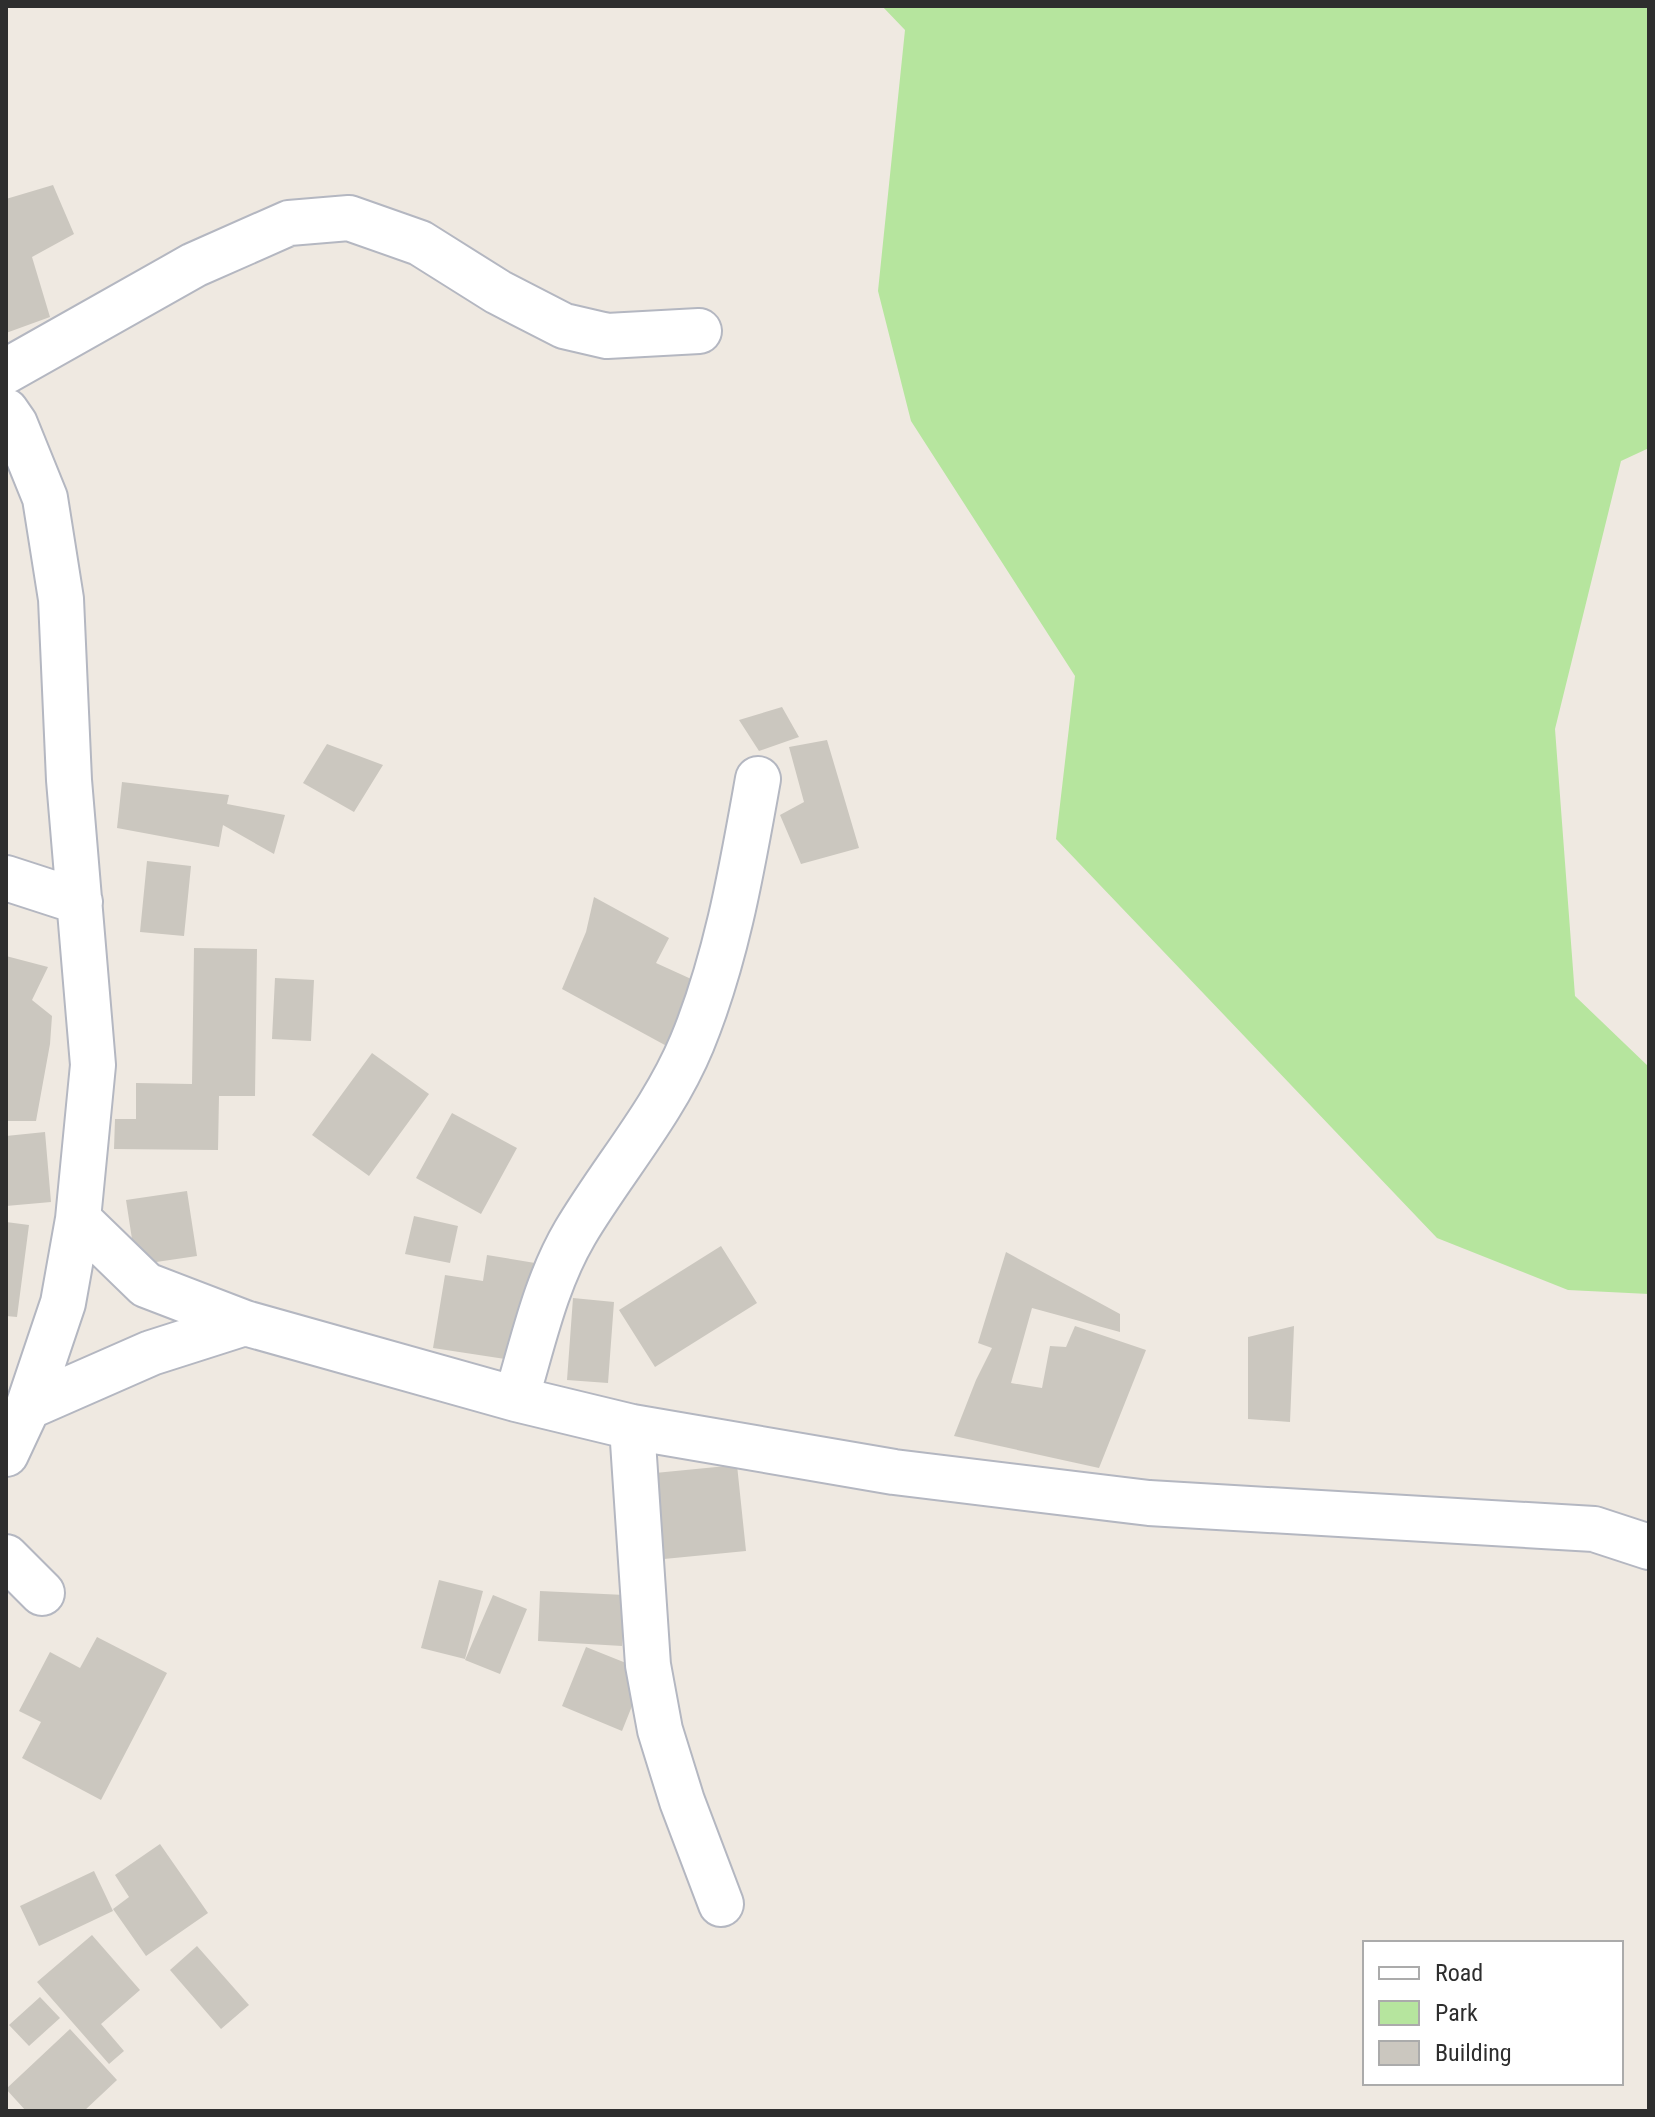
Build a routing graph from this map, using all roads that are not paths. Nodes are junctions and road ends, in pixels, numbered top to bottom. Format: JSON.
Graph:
{"nodes":[{"id":1,"x":699,"y":331,"type":"dead end"},
{"id":2,"x":6,"y":371,"type":"edge"},
{"id":3,"x":6,"y":411,"type":"edge"},
{"id":4,"x":758,"y":779,"type":"dead end"},
{"id":5,"x":6,"y":878,"type":"edge"},
{"id":6,"x":80,"y":902,"type":"junction"},
{"id":7,"x":78,"y":1219,"type":"junction"},
{"id":8,"x":245,"y":1323,"type":"junction"},
{"id":9,"x":516,"y":1399,"type":"junction"},
{"id":10,"x":28,"y":1407,"type":"junction"},
{"id":11,"x":632,"y":1427,"type":"junction"},
{"id":12,"x":6,"y":1454,"type":"edge"},
{"id":13,"x":1649,"y":1547,"type":"edge"},
{"id":14,"x":6,"y":1557,"type":"edge"},
{"id":15,"x":42,"y":1593,"type":"dead end"},
{"id":16,"x":721,"y":1904,"type":"dead end"}],
"edges":[{"from":1,"to":2,"type":"street"},
{"from":3,"to":6,"type":"street"},
{"from":4,"to":9,"type":"street"},
{"from":5,"to":6,"type":"street"},
{"from":6,"to":7,"type":"street"},
{"from":7,"to":8,"type":"street"},
{"from":7,"to":10,"type":"street"},
{"from":8,"to":9,"type":"street"},
{"from":8,"to":10,"type":"street"},
{"from":9,"to":11,"type":"street"},
{"from":10,"to":12,"type":"street"},
{"from":11,"to":13,"type":"street"},
{"from":11,"to":16,"type":"street"},
{"from":14,"to":15,"type":"street"}]}
